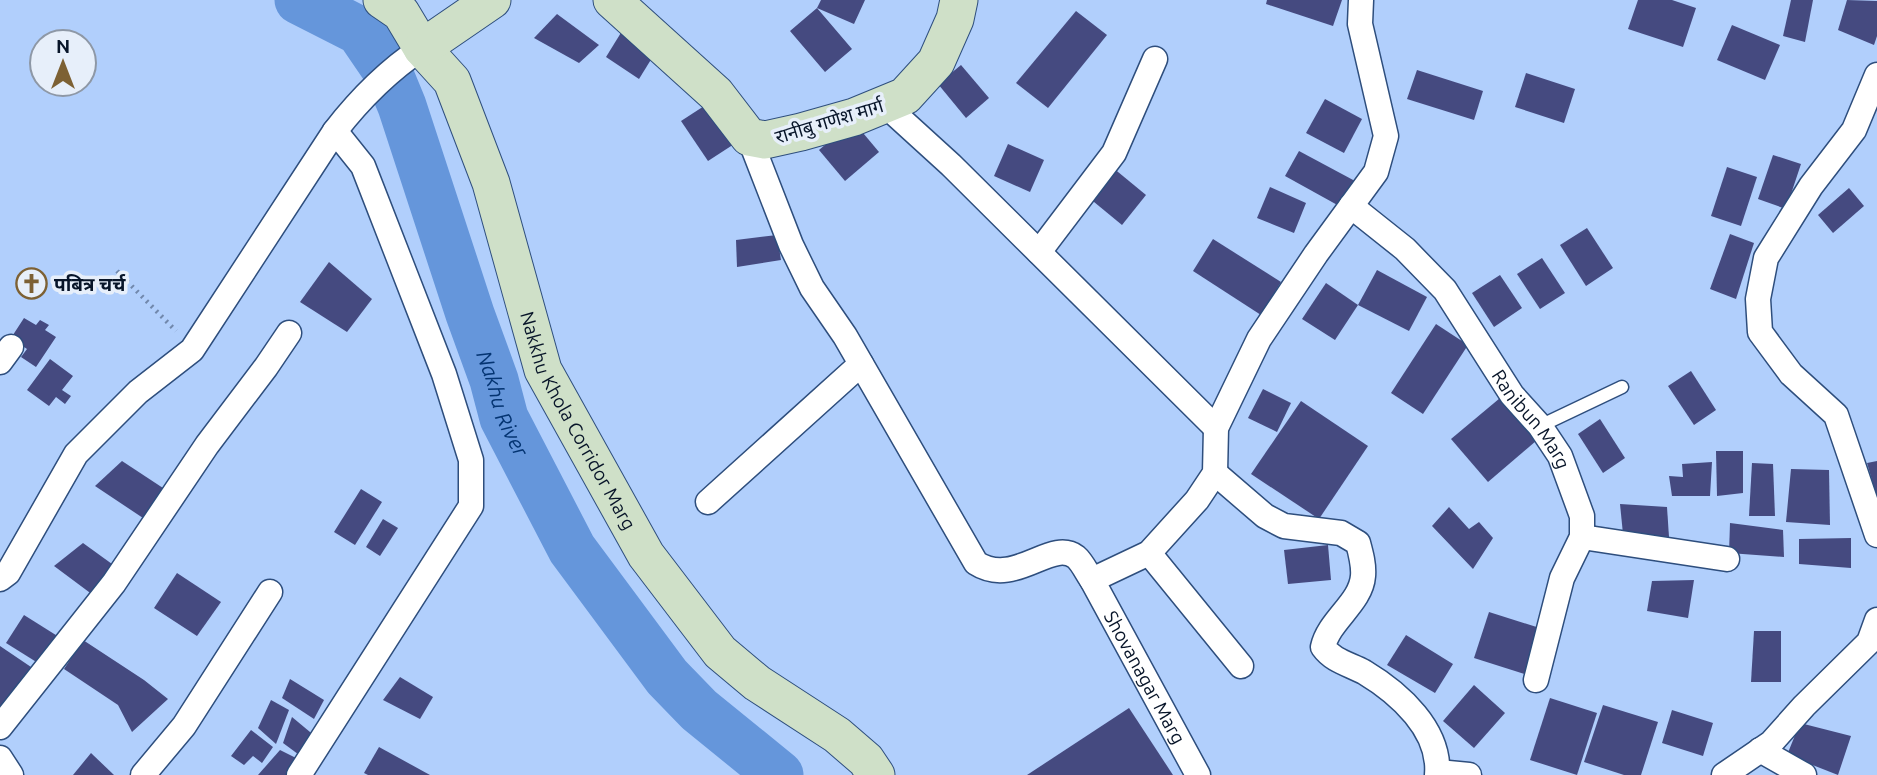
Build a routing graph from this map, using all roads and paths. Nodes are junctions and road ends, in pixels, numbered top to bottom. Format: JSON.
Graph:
{"nodes":[{"id":1,"x":382,"y":0,"type":"edge"},
{"id":2,"x":492,"y":0,"type":"edge"},
{"id":3,"x":612,"y":0,"type":"edge"},
{"id":4,"x":960,"y":0,"type":"edge"},
{"id":5,"x":1361,"y":0,"type":"edge"},
{"id":6,"x":415,"y":53,"type":"junction"},
{"id":7,"x":1155,"y":59,"type":"dead end"},
{"id":8,"x":1877,"y":75,"type":"edge"},
{"id":9,"x":884,"y":104,"type":"junction"},
{"id":10,"x":335,"y":131,"type":"junction"},
{"id":11,"x":749,"y":137,"type":"junction"},
{"id":12,"x":1351,"y":206,"type":"junction"},
{"id":13,"x":1039,"y":252,"type":"junction"},
{"id":14,"x":117,"y":271,"type":"dead end"},
{"id":15,"x":289,"y":332,"type":"dead end"},
{"id":16,"x":192,"y":351,"type":"junction"},
{"id":17,"x":862,"y":364,"type":"junction"},
{"id":18,"x":1622,"y":387,"type":"dead end"},
{"id":19,"x":1540,"y":426,"type":"junction"},
{"id":20,"x":1216,"y":428,"type":"junction"},
{"id":21,"x":1215,"y":473,"type":"junction"},
{"id":22,"x":708,"y":502,"type":"dead end"},
{"id":23,"x":1877,"y":536,"type":"edge"},
{"id":24,"x":1582,"y":537,"type":"junction"},
{"id":25,"x":1149,"y":552,"type":"junction"},
{"id":26,"x":1727,"y":559,"type":"dead end"},
{"id":27,"x":0,"y":579,"type":"edge"},
{"id":28,"x":1092,"y":580,"type":"junction"},
{"id":29,"x":270,"y":592,"type":"dead end"},
{"id":30,"x":1877,"y":620,"type":"edge"},
{"id":31,"x":1241,"y":666,"type":"dead end"},
{"id":32,"x":1536,"y":680,"type":"dead end"},
{"id":33,"x":0,"y":727,"type":"edge"},
{"id":34,"x":1760,"y":750,"type":"junction"},
{"id":35,"x":0,"y":758,"type":"edge"},
{"id":36,"x":1438,"y":774,"type":"edge"},
{"id":37,"x":11,"y":775,"type":"edge"},
{"id":38,"x":143,"y":775,"type":"edge"},
{"id":39,"x":299,"y":775,"type":"edge"},
{"id":40,"x":876,"y":775,"type":"edge"},
{"id":41,"x":1198,"y":775,"type":"edge"},
{"id":42,"x":1469,"y":775,"type":"edge"},
{"id":43,"x":1724,"y":775,"type":"edge"},
{"id":44,"x":1804,"y":775,"type":"edge"}],
"edges":[{"from":1,"to":6,"type":"street","name":"Nakkhu Khola Corridor Marg"},
{"from":2,"to":6,"type":"street"},
{"from":3,"to":11,"type":"street","name":"रानीबु गणेश मार्ग"},
{"from":4,"to":9,"type":"street","name":"रानीबु गणेश मार्ग"},
{"from":5,"to":12,"type":"street"},
{"from":6,"to":10,"type":"street"},
{"from":6,"to":40,"type":"street","name":"Nakkhu Khola Corridor Marg"},
{"from":7,"to":13,"type":"street"},
{"from":8,"to":23,"type":"street"},
{"from":9,"to":11,"type":"street","name":"रानीबु गणेश मार्ग"},
{"from":9,"to":13,"type":"street"},
{"from":10,"to":16,"type":"street"},
{"from":10,"to":39,"type":"street"},
{"from":11,"to":17,"type":"street"},
{"from":12,"to":19,"type":"street","name":"Ranibun Marg"},
{"from":12,"to":20,"type":"street"},
{"from":13,"to":20,"type":"street"},
{"from":14,"to":16,"type":"path"},
{"from":15,"to":33,"type":"street"},
{"from":16,"to":27,"type":"street"},
{"from":17,"to":22,"type":"street"},
{"from":17,"to":28,"type":"street","name":"Shovanagar Marg"},
{"from":18,"to":19,"type":"lane"},
{"from":19,"to":24,"type":"street","name":"Ranibun Marg"},
{"from":20,"to":21,"type":"street"},
{"from":21,"to":25,"type":"street"},
{"from":21,"to":36,"type":"street"},
{"from":24,"to":26,"type":"street"},
{"from":24,"to":32,"type":"street"},
{"from":25,"to":28,"type":"street"},
{"from":25,"to":31,"type":"street"},
{"from":28,"to":41,"type":"street","name":"Shovanagar Marg"},
{"from":29,"to":38,"type":"street"},
{"from":30,"to":34,"type":"street"},
{"from":34,"to":43,"type":"street"},
{"from":34,"to":44,"type":"street"},
{"from":35,"to":37,"type":"street"},
{"from":36,"to":42,"type":"street"}]}
